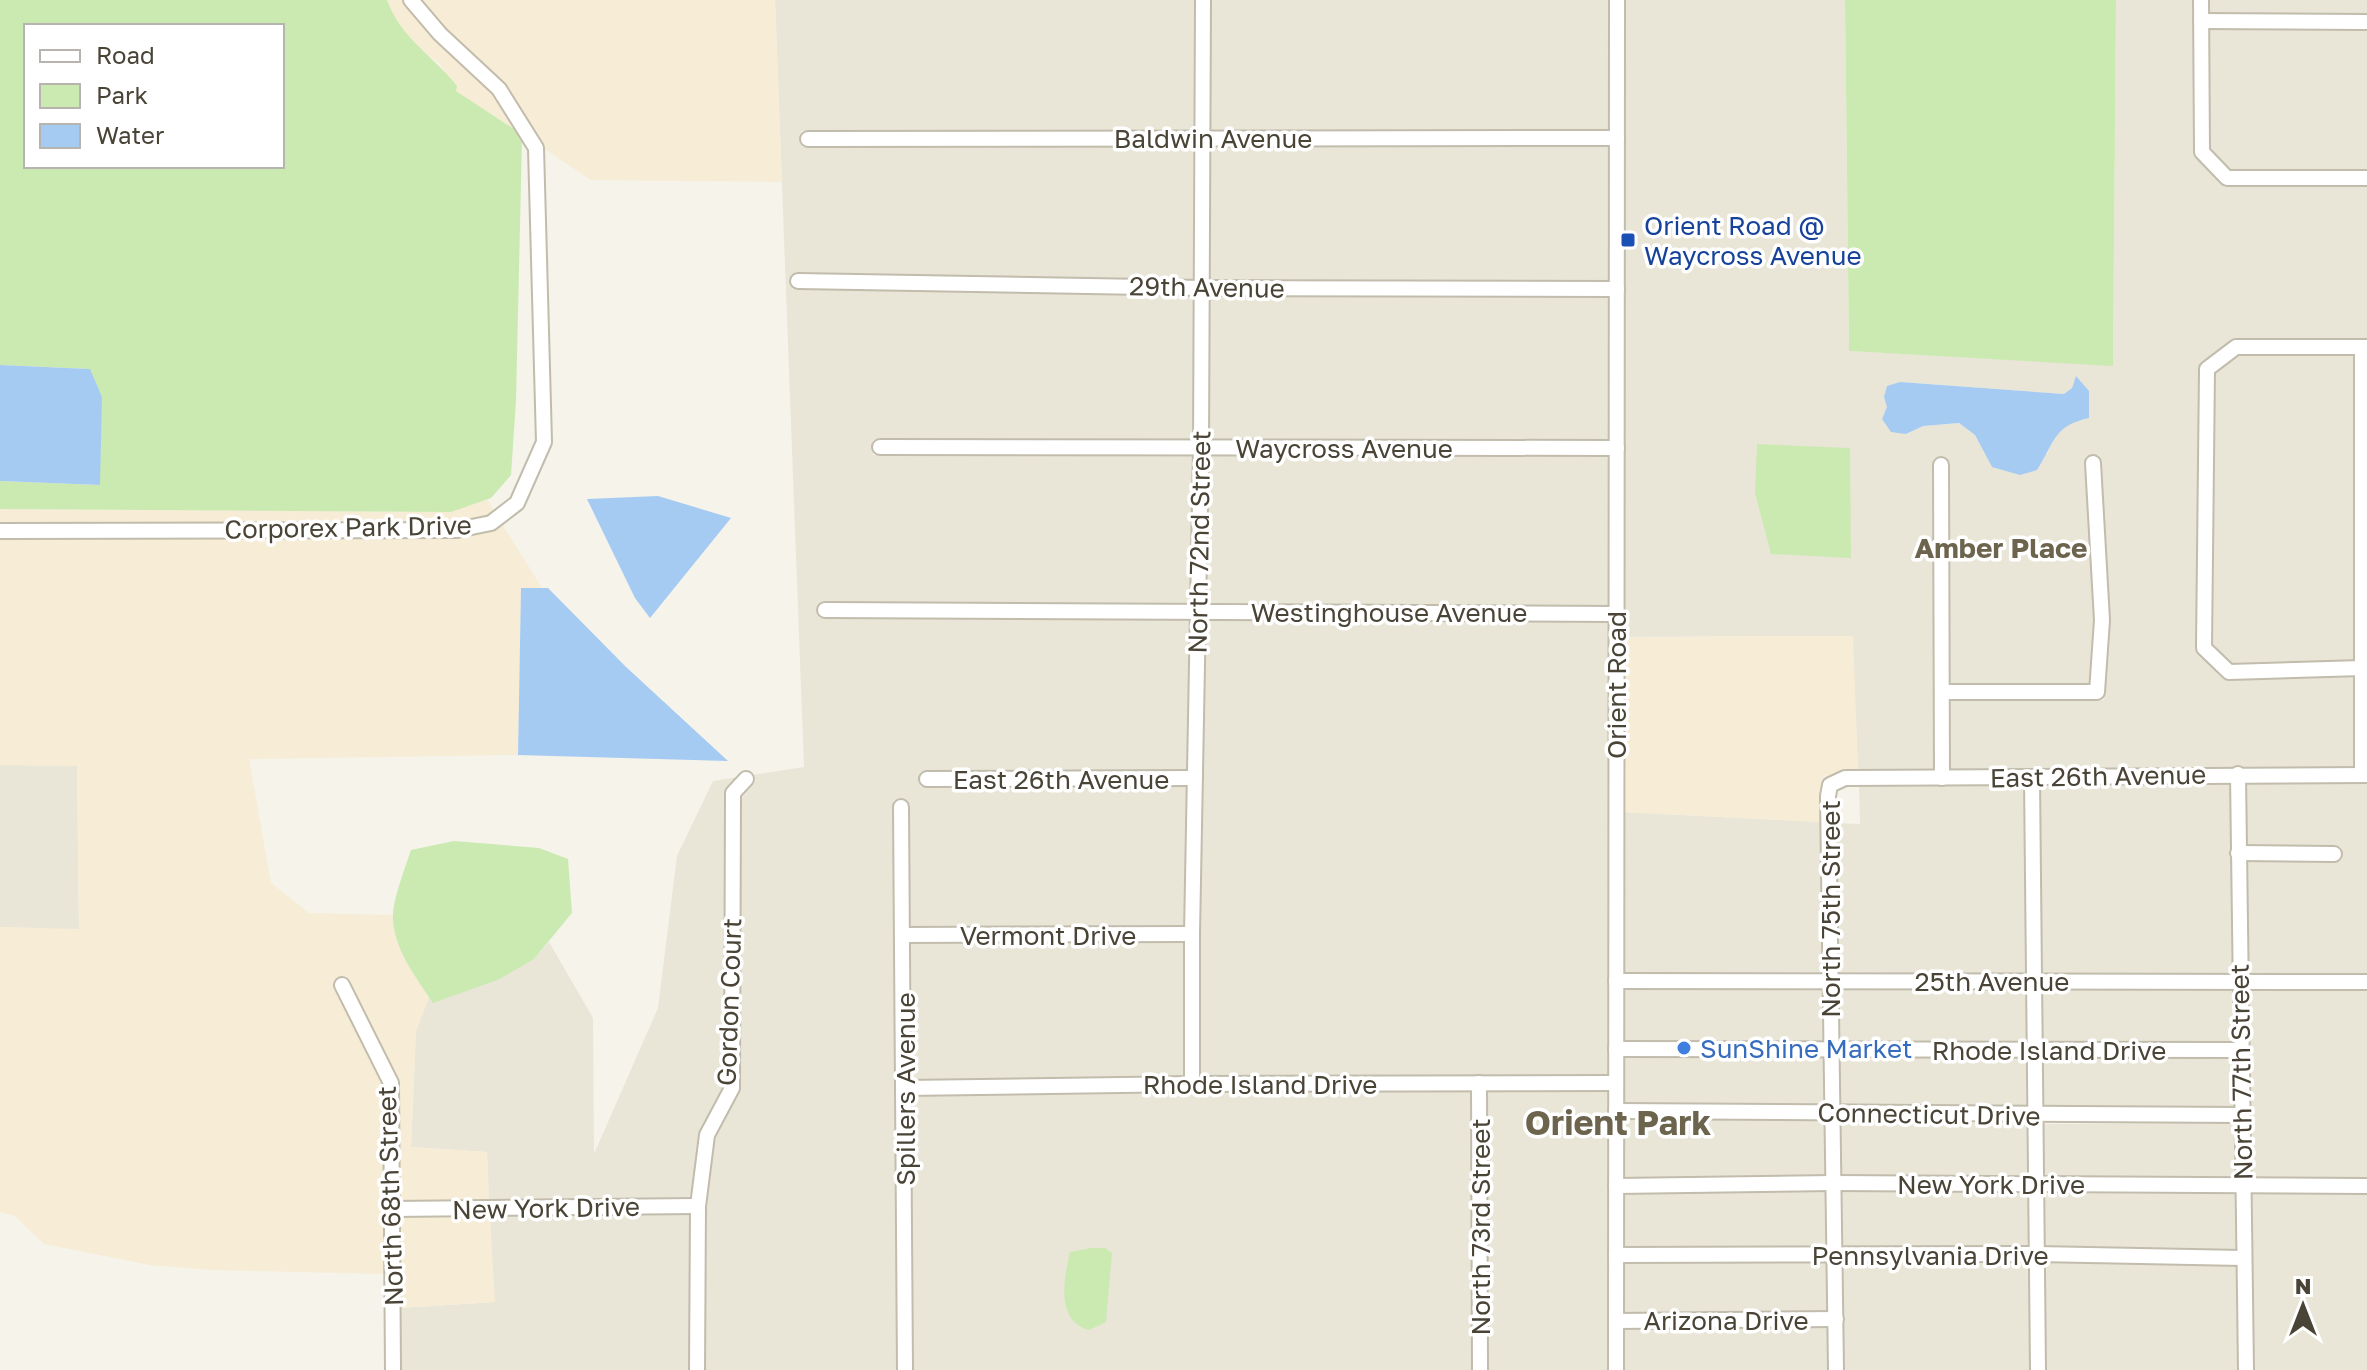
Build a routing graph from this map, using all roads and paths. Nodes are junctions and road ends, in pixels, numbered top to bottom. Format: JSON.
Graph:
{"nodes":[{"id":1,"x":411,"y":0,"type":"edge"},
{"id":2,"x":1203,"y":0,"type":"edge"},
{"id":3,"x":1617,"y":0,"type":"edge"},
{"id":4,"x":2201,"y":0,"type":"edge"},
{"id":5,"x":2201,"y":21,"type":"junction"},
{"id":6,"x":2367,"y":22,"type":"edge"},
{"id":7,"x":1203,"y":138,"type":"junction"},
{"id":8,"x":1617,"y":138,"type":"junction"},
{"id":9,"x":808,"y":139,"type":"dead end"},
{"id":10,"x":2367,"y":178,"type":"edge"},
{"id":11,"x":798,"y":281,"type":"dead end"},
{"id":12,"x":1203,"y":288,"type":"junction"},
{"id":13,"x":1617,"y":289,"type":"junction"},
{"id":14,"x":2364,"y":347,"type":"edge"},
{"id":15,"x":880,"y":447,"type":"dead end"},
{"id":16,"x":1201,"y":448,"type":"junction"},
{"id":17,"x":1617,"y":448,"type":"junction"},
{"id":18,"x":2093,"y":463,"type":"dead end"},
{"id":19,"x":1941,"y":465,"type":"dead end"},
{"id":20,"x":0,"y":531,"type":"edge"},
{"id":21,"x":825,"y":610,"type":"dead end"},
{"id":22,"x":1198,"y":610,"type":"junction"},
{"id":23,"x":1616,"y":614,"type":"junction"},
{"id":24,"x":2362,"y":668,"type":"junction"},
{"id":25,"x":1942,"y":692,"type":"junction"},
{"id":26,"x":2238,"y":774,"type":"junction"},
{"id":27,"x":2365,"y":775,"type":"edge"},
{"id":28,"x":1195,"y":778,"type":"junction"},
{"id":29,"x":1942,"y":778,"type":"junction"},
{"id":30,"x":2032,"y":778,"type":"junction"},
{"id":31,"x":746,"y":779,"type":"dead end"},
{"id":32,"x":927,"y":779,"type":"dead end"},
{"id":33,"x":1830,"y":785,"type":"joint"},
{"id":34,"x":901,"y":807,"type":"dead end"},
{"id":35,"x":2238,"y":853,"type":"junction"},
{"id":36,"x":2334,"y":854,"type":"dead end"},
{"id":37,"x":1192,"y":934,"type":"junction"},
{"id":38,"x":904,"y":935,"type":"junction"},
{"id":39,"x":1831,"y":980,"type":"junction"},
{"id":40,"x":1616,"y":981,"type":"junction"},
{"id":41,"x":2036,"y":982,"type":"junction"},
{"id":42,"x":2240,"y":982,"type":"junction"},
{"id":43,"x":2367,"y":982,"type":"edge"},
{"id":44,"x":342,"y":985,"type":"dead end"},
{"id":45,"x":1616,"y":1049,"type":"junction"},
{"id":46,"x":1830,"y":1049,"type":"junction"},
{"id":47,"x":2036,"y":1050,"type":"junction"},
{"id":48,"x":2242,"y":1050,"type":"junction"},
{"id":49,"x":1479,"y":1083,"type":"junction"},
{"id":50,"x":1616,"y":1083,"type":"junction"},
{"id":51,"x":1192,"y":1084,"type":"junction"},
{"id":52,"x":905,"y":1088,"type":"junction"},
{"id":53,"x":1616,"y":1111,"type":"junction"},
{"id":54,"x":1832,"y":1113,"type":"junction"},
{"id":55,"x":2242,"y":1115,"type":"junction"},
{"id":56,"x":2037,"y":1116,"type":"junction"},
{"id":57,"x":1833,"y":1183,"type":"junction"},
{"id":58,"x":2037,"y":1185,"type":"junction"},
{"id":59,"x":1616,"y":1186,"type":"junction"},
{"id":60,"x":2242,"y":1186,"type":"junction"},
{"id":61,"x":2367,"y":1186,"type":"edge"},
{"id":62,"x":698,"y":1206,"type":"junction"},
{"id":63,"x":393,"y":1209,"type":"junction"},
{"id":64,"x":1835,"y":1254,"type":"junction"},
{"id":65,"x":2037,"y":1254,"type":"junction"},
{"id":66,"x":1616,"y":1255,"type":"junction"},
{"id":67,"x":2243,"y":1258,"type":"junction"},
{"id":68,"x":1836,"y":1319,"type":"junction"},
{"id":69,"x":1616,"y":1321,"type":"junction"},
{"id":70,"x":393,"y":1370,"type":"edge"},
{"id":71,"x":697,"y":1370,"type":"edge"},
{"id":72,"x":905,"y":1370,"type":"edge"},
{"id":73,"x":1480,"y":1370,"type":"edge"},
{"id":74,"x":1616,"y":1370,"type":"edge"},
{"id":75,"x":1836,"y":1370,"type":"edge"},
{"id":76,"x":2038,"y":1370,"type":"edge"},
{"id":77,"x":2246,"y":1370,"type":"edge"}],
"edges":[{"from":1,"to":20,"type":"street","name":"Corporex Park Drive"},
{"from":2,"to":7,"type":"street","name":"North 72nd Street"},
{"from":3,"to":8,"type":"street","name":"Orient Road"},
{"from":4,"to":5,"type":"street"},
{"from":5,"to":6,"type":"street"},
{"from":5,"to":10,"type":"street"},
{"from":7,"to":8,"type":"street","name":"Baldwin Avenue"},
{"from":7,"to":9,"type":"street","name":"Baldwin Avenue"},
{"from":7,"to":12,"type":"street","name":"North 72nd Street"},
{"from":8,"to":13,"type":"street","name":"Orient Road"},
{"from":11,"to":12,"type":"street","name":"29th Avenue"},
{"from":12,"to":13,"type":"street","name":"29th Avenue"},
{"from":12,"to":16,"type":"street","name":"North 72nd Street"},
{"from":13,"to":17,"type":"street","name":"Orient Road"},
{"from":14,"to":24,"type":"street"},
{"from":14,"to":24,"type":"street"},
{"from":15,"to":16,"type":"street","name":"Waycross Avenue"},
{"from":16,"to":17,"type":"street","name":"Waycross Avenue"},
{"from":16,"to":22,"type":"street","name":"North 72nd Street"},
{"from":17,"to":23,"type":"street","name":"Orient Road"},
{"from":18,"to":25,"type":"street"},
{"from":19,"to":25,"type":"street"},
{"from":21,"to":22,"type":"street","name":"Westinghouse Avenue"},
{"from":22,"to":23,"type":"street","name":"Westinghouse Avenue"},
{"from":22,"to":28,"type":"street","name":"North 72nd Street"},
{"from":23,"to":40,"type":"street","name":"Orient Road"},
{"from":24,"to":27,"type":"street"},
{"from":25,"to":29,"type":"street"},
{"from":26,"to":27,"type":"street","name":"East 26th Avenue"},
{"from":26,"to":30,"type":"street","name":"East 26th Avenue"},
{"from":26,"to":35,"type":"street","name":"North 77th Street"},
{"from":28,"to":32,"type":"street","name":"East 26th Avenue"},
{"from":28,"to":37,"type":"street","name":"North 72nd Street"},
{"from":29,"to":30,"type":"street","name":"East 26th Avenue"},
{"from":29,"to":33,"type":"street","name":"East 26th Avenue"},
{"from":30,"to":41,"type":"street"},
{"from":31,"to":62,"type":"street","name":"Gordon Court"},
{"from":33,"to":39,"type":"street","name":"North 75th Street"},
{"from":34,"to":38,"type":"street","name":"Spillers Avenue"},
{"from":35,"to":36,"type":"street"},
{"from":35,"to":42,"type":"street","name":"North 77th Street"},
{"from":37,"to":38,"type":"street","name":"Vermont Drive"},
{"from":37,"to":51,"type":"street","name":"North 72nd Street"},
{"from":38,"to":52,"type":"street","name":"Spillers Avenue"},
{"from":39,"to":40,"type":"street","name":"25th Avenue"},
{"from":39,"to":41,"type":"street","name":"25th Avenue"},
{"from":39,"to":46,"type":"street","name":"North 75th Street"},
{"from":40,"to":45,"type":"street","name":"Orient Road"},
{"from":41,"to":42,"type":"street","name":"25th Avenue"},
{"from":41,"to":47,"type":"street"},
{"from":42,"to":43,"type":"street","name":"25th Avenue"},
{"from":42,"to":48,"type":"street","name":"North 77th Street"},
{"from":44,"to":63,"type":"street","name":"North 68th Street"},
{"from":45,"to":46,"type":"street","name":"Rhode Island Drive"},
{"from":45,"to":50,"type":"street","name":"Orient Road"},
{"from":46,"to":47,"type":"street","name":"Rhode Island Drive"},
{"from":46,"to":54,"type":"street","name":"North 75th Street"},
{"from":47,"to":48,"type":"street","name":"Rhode Island Drive"},
{"from":47,"to":56,"type":"street"},
{"from":48,"to":55,"type":"street","name":"North 77th Street"},
{"from":49,"to":50,"type":"street","name":"Rhode Island Drive"},
{"from":49,"to":51,"type":"street","name":"Rhode Island Drive"},
{"from":49,"to":73,"type":"street","name":"North 73rd Street"},
{"from":50,"to":53,"type":"street","name":"Orient Road"},
{"from":51,"to":52,"type":"street","name":"Rhode Island Drive"},
{"from":52,"to":72,"type":"street","name":"Spillers Avenue"},
{"from":53,"to":54,"type":"street","name":"Connecticut Drive"},
{"from":53,"to":59,"type":"street","name":"Orient Road"},
{"from":54,"to":56,"type":"street","name":"Connecticut Drive"},
{"from":54,"to":57,"type":"street","name":"North 75th Street"},
{"from":55,"to":56,"type":"street","name":"Connecticut Drive"},
{"from":55,"to":60,"type":"street","name":"North 77th Street"},
{"from":56,"to":58,"type":"street"},
{"from":57,"to":58,"type":"street","name":"New York Drive"},
{"from":57,"to":59,"type":"street","name":"New York Drive"},
{"from":57,"to":64,"type":"street","name":"North 75th Street"},
{"from":58,"to":60,"type":"street","name":"New York Drive"},
{"from":58,"to":65,"type":"street"},
{"from":59,"to":66,"type":"street","name":"Orient Road"},
{"from":60,"to":61,"type":"street","name":"New York Drive"},
{"from":60,"to":67,"type":"street","name":"North 77th Street"},
{"from":62,"to":63,"type":"street","name":"New York Drive"},
{"from":62,"to":71,"type":"street","name":"Gordon Court"},
{"from":63,"to":70,"type":"street","name":"North 68th Street"},
{"from":64,"to":65,"type":"street","name":"Pennsylvania Drive"},
{"from":64,"to":66,"type":"street","name":"Pennsylvania Drive"},
{"from":64,"to":68,"type":"street","name":"North 75th Street"},
{"from":65,"to":67,"type":"street","name":"Pennsylvania Drive"},
{"from":65,"to":76,"type":"street"},
{"from":66,"to":69,"type":"street","name":"Orient Road"},
{"from":67,"to":77,"type":"street","name":"North 77th Street"},
{"from":68,"to":69,"type":"street","name":"Arizona Drive"},
{"from":68,"to":75,"type":"street","name":"North 75th Street"},
{"from":69,"to":74,"type":"street","name":"Orient Road"}]}
